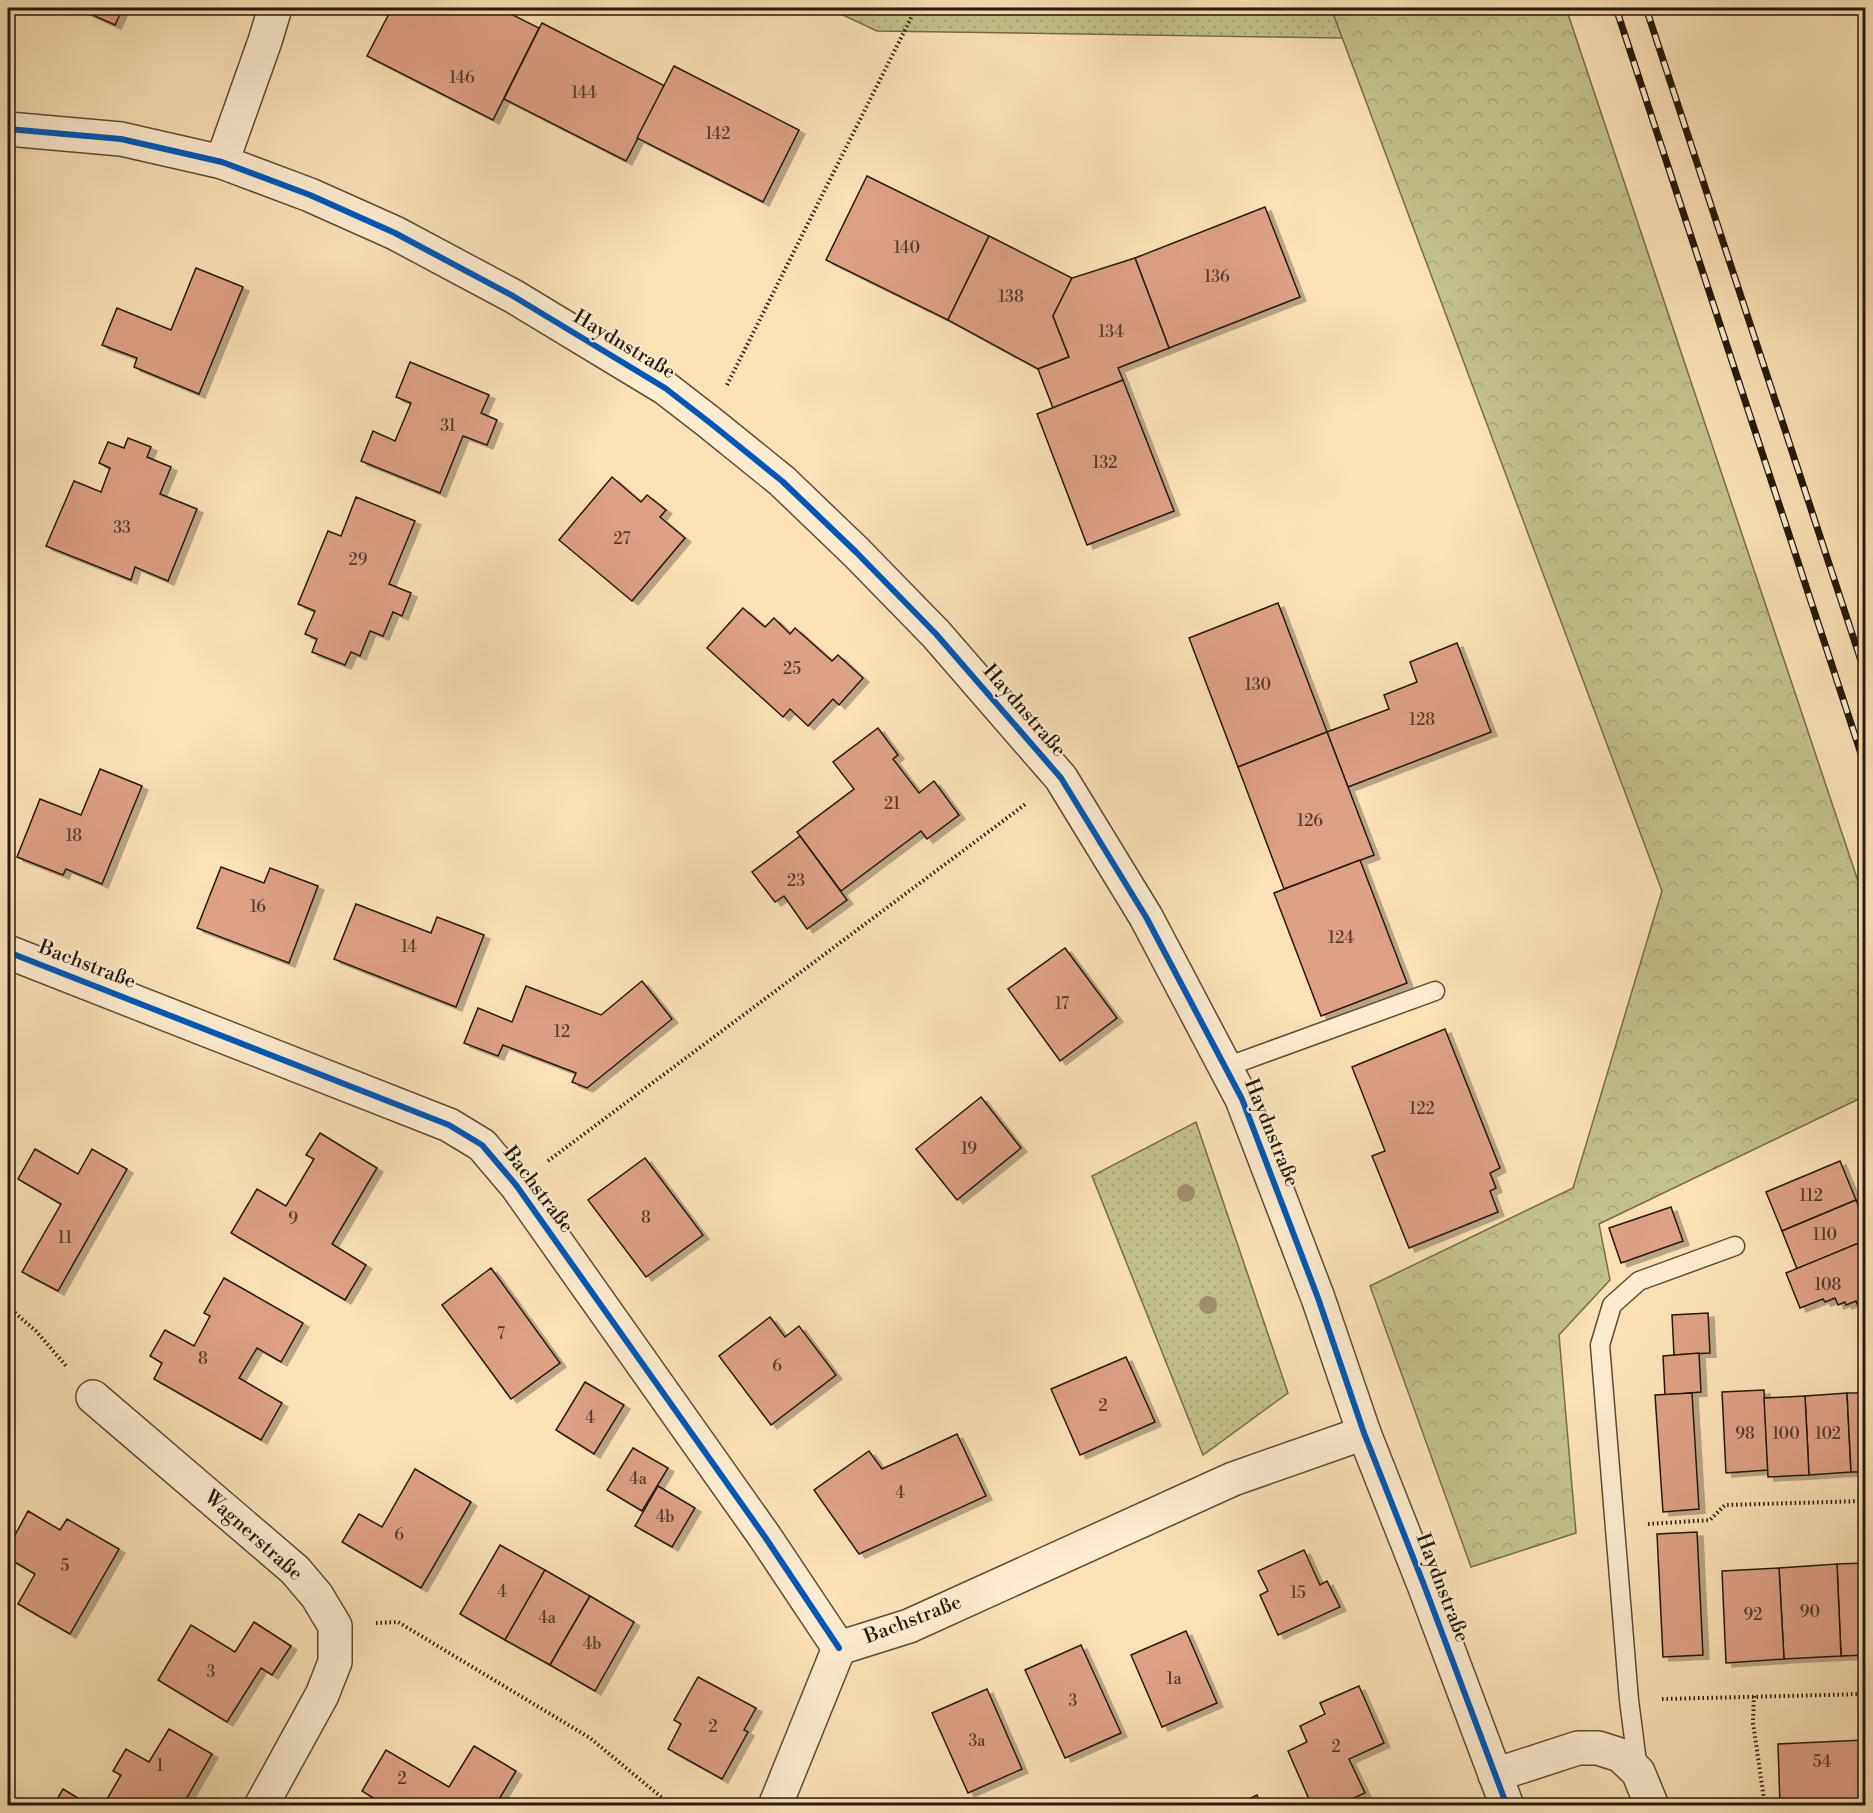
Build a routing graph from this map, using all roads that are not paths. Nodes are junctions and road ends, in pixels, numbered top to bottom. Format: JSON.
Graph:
{"nodes":[{"id":1,"x":275,"y":8,"type":"edge"},
{"id":2,"x":8,"y":129,"type":"edge"},
{"id":3,"x":222,"y":162,"type":"junction"},
{"id":4,"x":8,"y":952,"type":"edge"},
{"id":5,"x":1434,"y":991,"type":"dead end"},
{"id":6,"x":1227,"y":1067,"type":"junction"},
{"id":7,"x":1735,"y":1246,"type":"dead end"},
{"id":8,"x":93,"y":1397,"type":"road end"},
{"id":9,"x":1364,"y":1433,"type":"junction"},
{"id":10,"x":839,"y":1648,"type":"junction"},
{"id":11,"x":1638,"y":1772,"type":"junction"},
{"id":12,"x":1498,"y":1795,"type":"edge"},
{"id":13,"x":261,"y":1806,"type":"edge"},
{"id":14,"x":775,"y":1806,"type":"edge"},
{"id":15,"x":1652,"y":1806,"type":"edge"}],
"edges":[{"from":1,"to":3,"type":"street"},
{"from":2,"to":3,"type":"street","name":"Haydnstraße"},
{"from":3,"to":6,"type":"street","name":"Haydnstraße"},
{"from":4,"to":10,"type":"street","name":"Bachstraße"},
{"from":5,"to":6,"type":"lane"},
{"from":6,"to":9,"type":"street","name":"Haydnstraße"},
{"from":7,"to":11,"type":"lane","name":"Haydnstraße"},
{"from":8,"to":13,"type":"street","name":"Wagnerstraße"},
{"from":9,"to":10,"type":"street","name":"Bachstraße"},
{"from":9,"to":12,"type":"street","name":"Haydnstraße"},
{"from":10,"to":14,"type":"street"},
{"from":11,"to":12,"type":"street","name":"Haydnstraße"},
{"from":11,"to":15,"type":"street","name":"Haydnstraße"}]}
